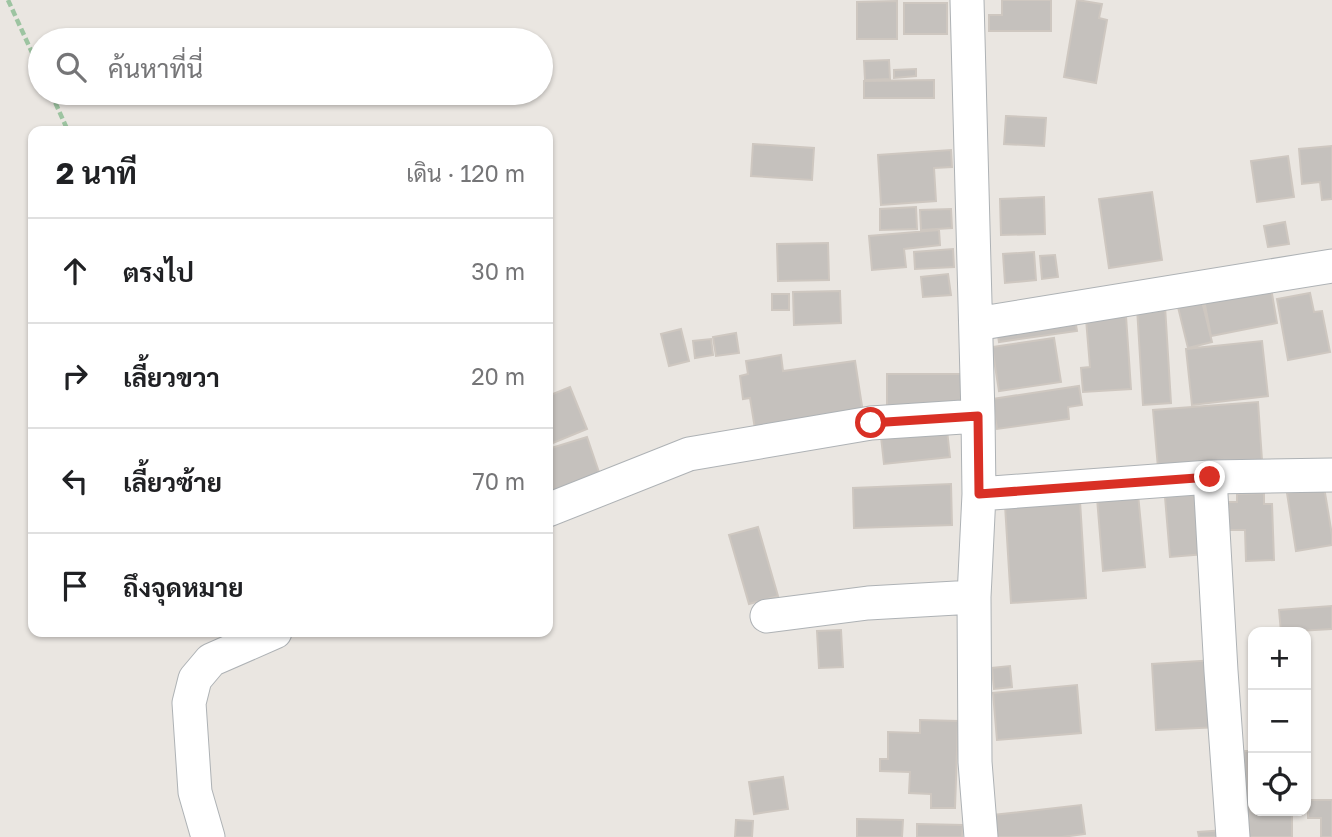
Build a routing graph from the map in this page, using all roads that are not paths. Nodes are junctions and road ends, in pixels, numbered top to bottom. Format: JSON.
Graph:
{"nodes":[{"id":1,"x":967,"y":0,"type":"edge"},
{"id":2,"x":1332,"y":266,"type":"edge"},
{"id":3,"x":976,"y":324,"type":"junction"},
{"id":4,"x":978,"y":416,"type":"junction"},
{"id":5,"x":1332,"y":475,"type":"edge"},
{"id":6,"x":1210,"y":477,"type":"junction"},
{"id":7,"x":979,"y":494,"type":"junction"},
{"id":8,"x":553,"y":508,"type":"edge"},
{"id":9,"x":974,"y":597,"type":"junction"},
{"id":10,"x":767,"y":616,"type":"dead end"},
{"id":11,"x":264,"y":637,"type":"edge"},
{"id":12,"x":208,"y":837,"type":"edge"},
{"id":13,"x":981,"y":837,"type":"edge"},
{"id":14,"x":1233,"y":837,"type":"edge"}],
"edges":[{"from":1,"to":3,"type":"street"},
{"from":2,"to":3,"type":"street"},
{"from":3,"to":4,"type":"street"},
{"from":4,"to":7,"type":"street"},
{"from":4,"to":8,"type":"street"},
{"from":5,"to":6,"type":"street"},
{"from":6,"to":7,"type":"street"},
{"from":6,"to":14,"type":"street"},
{"from":7,"to":9,"type":"street"},
{"from":9,"to":10,"type":"street"},
{"from":9,"to":13,"type":"street"},
{"from":11,"to":12,"type":"street"}]}
